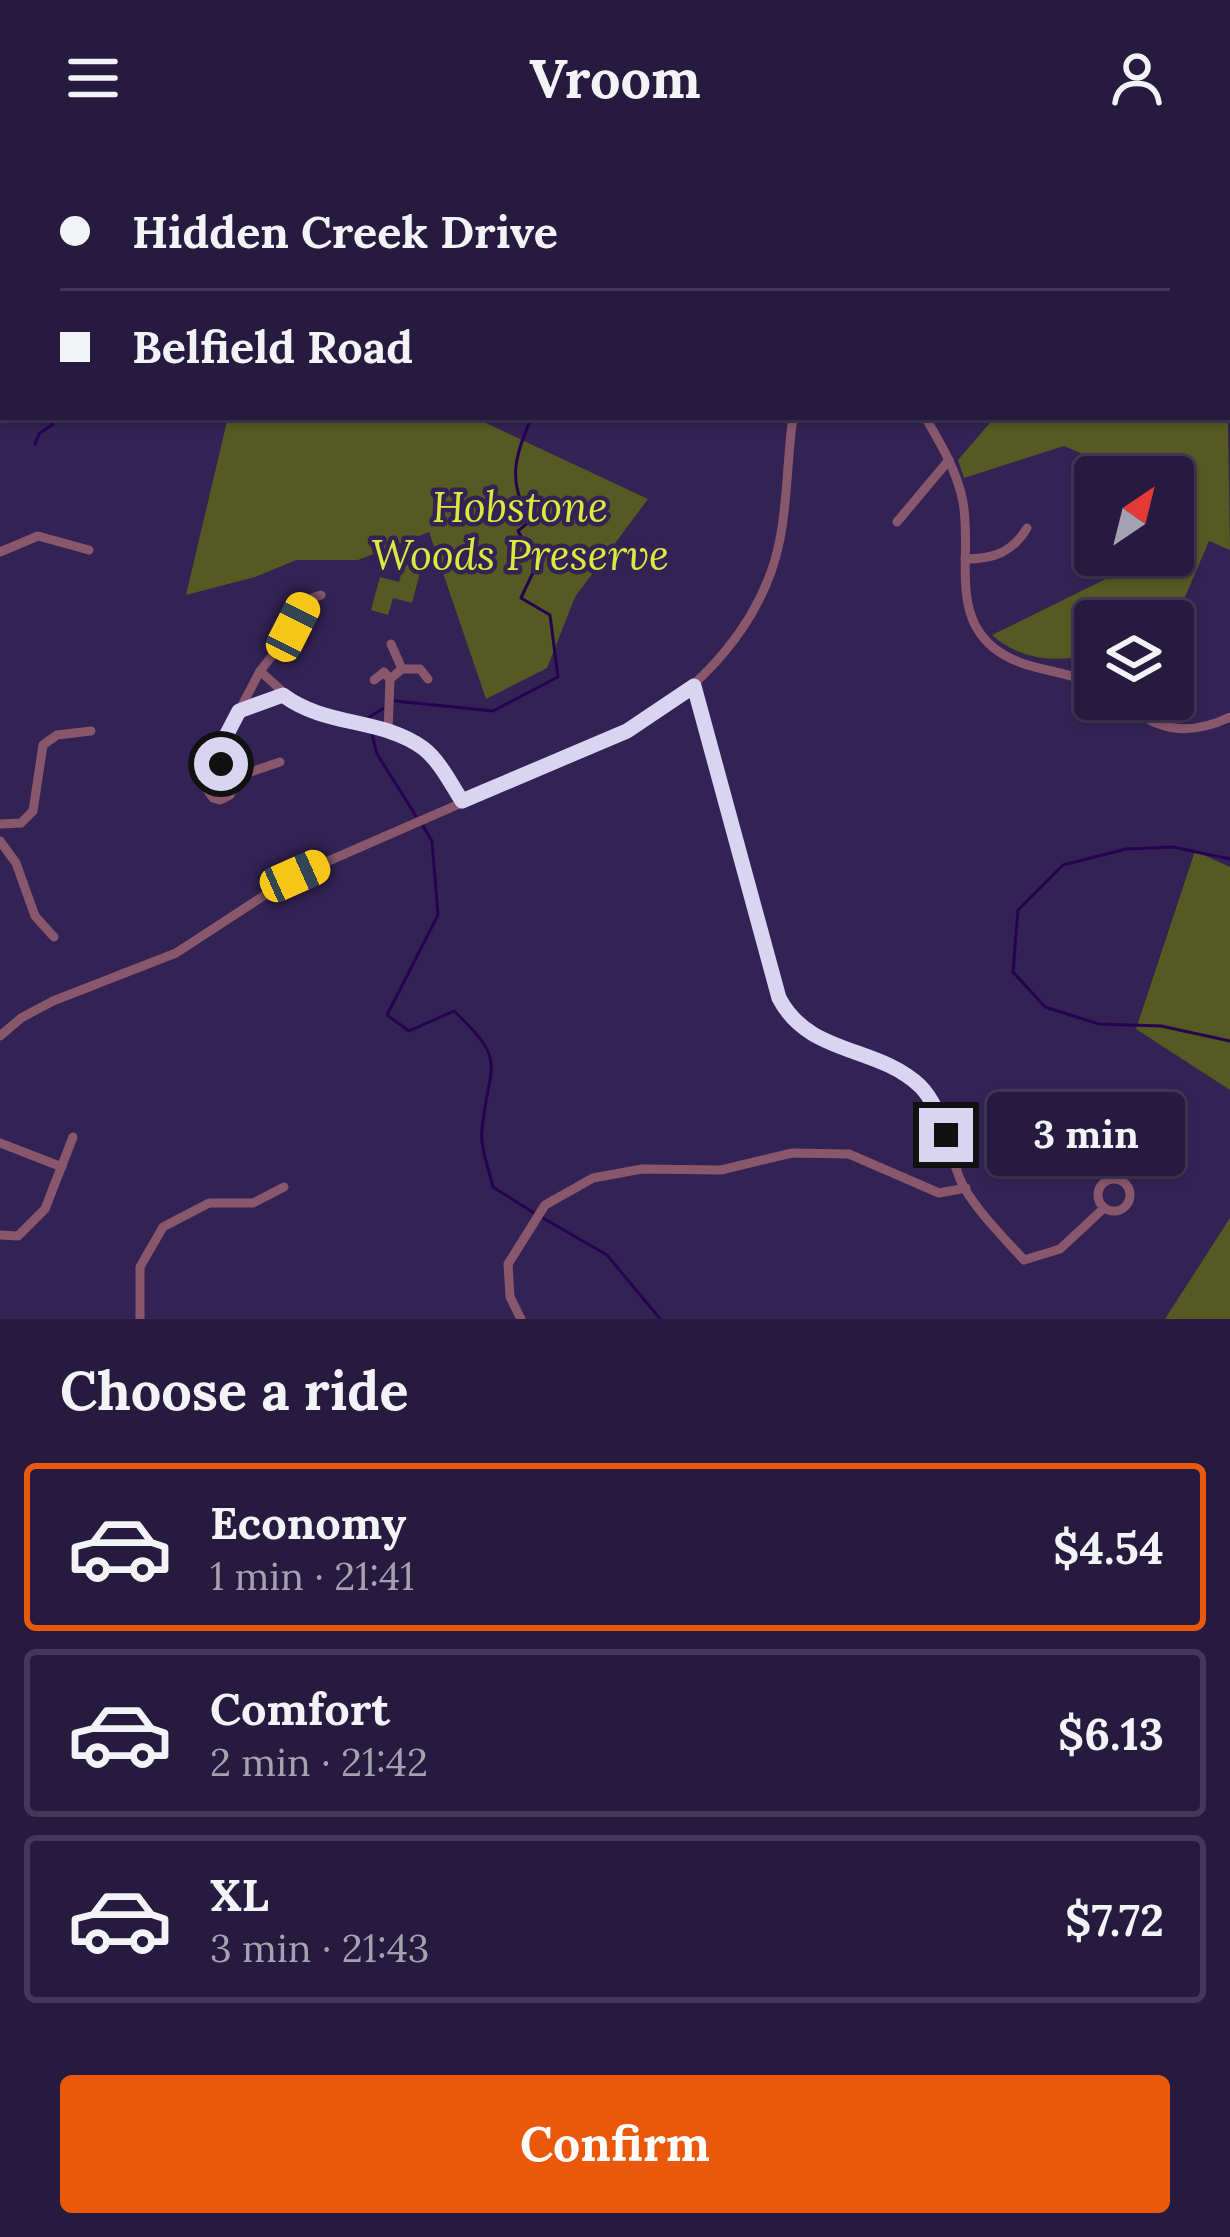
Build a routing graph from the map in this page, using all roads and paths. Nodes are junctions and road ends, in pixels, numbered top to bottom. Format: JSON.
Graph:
{"nodes":[{"id":1,"x":793,"y":420,"type":"edge"},
{"id":2,"x":927,"y":420,"type":"edge"},
{"id":3,"x":949,"y":460,"type":"junction"},
{"id":4,"x":897,"y":522,"type":"dead end"},
{"id":5,"x":1027,"y":528,"type":"dead end"},
{"id":6,"x":89,"y":550,"type":"dead end"},
{"id":7,"x":0,"y":552,"type":"edge"},
{"id":8,"x":965,"y":560,"type":"junction"},
{"id":9,"x":321,"y":595,"type":"dead end"},
{"id":10,"x":391,"y":644,"type":"dead end"},
{"id":11,"x":402,"y":668,"type":"junction"},
{"id":12,"x":260,"y":671,"type":"junction"},
{"id":13,"x":1074,"y":678,"type":"edge"},
{"id":14,"x":390,"y":679,"type":"junction"},
{"id":15,"x":428,"y":679,"type":"dead end"},
{"id":16,"x":374,"y":680,"type":"dead end"},
{"id":17,"x":694,"y":686,"type":"junction"},
{"id":18,"x":283,"y":695,"type":"junction"},
{"id":19,"x":239,"y":711,"type":"junction"},
{"id":20,"x":1230,"y":717,"type":"edge"},
{"id":21,"x":1148,"y":720,"type":"edge"},
{"id":22,"x":91,"y":731,"type":"dead end"},
{"id":23,"x":388,"y":732,"type":"junction"},
{"id":24,"x":216,"y":755,"type":"junction"},
{"id":25,"x":280,"y":762,"type":"dead end"},
{"id":26,"x":233,"y":778,"type":"junction"},
{"id":27,"x":462,"y":801,"type":"junction"},
{"id":28,"x":0,"y":824,"type":"edge"},
{"id":29,"x":0,"y":841,"type":"edge"},
{"id":30,"x":54,"y":937,"type":"dead end"},
{"id":31,"x":0,"y":1036,"type":"edge"},
{"id":32,"x":73,"y":1137,"type":"dead end"},
{"id":33,"x":0,"y":1143,"type":"edge"},
{"id":34,"x":62,"y":1167,"type":"junction"},
{"id":35,"x":284,"y":1187,"type":"dead end"},
{"id":36,"x":966,"y":1189,"type":"junction"},
{"id":37,"x":1105,"y":1208,"type":"dead end"},
{"id":38,"x":0,"y":1235,"type":"edge"},
{"id":39,"x":140,"y":1319,"type":"edge"},
{"id":40,"x":521,"y":1319,"type":"edge"}],
"edges":[{"from":1,"to":17,"type":"street"},
{"from":2,"to":3,"type":"street"},
{"from":3,"to":4,"type":"street"},
{"from":3,"to":8,"type":"street"},
{"from":5,"to":8,"type":"street"},
{"from":6,"to":7,"type":"street"},
{"from":8,"to":13,"type":"street"},
{"from":9,"to":12,"type":"street"},
{"from":10,"to":11,"type":"street"},
{"from":11,"to":14,"type":"street"},
{"from":11,"to":15,"type":"street"},
{"from":12,"to":18,"type":"street"},
{"from":12,"to":19,"type":"street"},
{"from":14,"to":16,"type":"street"},
{"from":14,"to":23,"type":"street"},
{"from":17,"to":27,"type":"street"},
{"from":17,"to":36,"type":"street"},
{"from":18,"to":19,"type":"street"},
{"from":18,"to":23,"type":"street"},
{"from":19,"to":24,"type":"street"},
{"from":20,"to":21,"type":"street"},
{"from":22,"to":28,"type":"street"},
{"from":23,"to":27,"type":"street"},
{"from":24,"to":26,"type":"street"},
{"from":24,"to":26,"type":"street"},
{"from":25,"to":26,"type":"street"},
{"from":27,"to":31,"type":"street"},
{"from":29,"to":30,"type":"street"},
{"from":32,"to":34,"type":"street"},
{"from":33,"to":34,"type":"street"},
{"from":34,"to":38,"type":"street"},
{"from":35,"to":39,"type":"street"},
{"from":36,"to":37,"type":"street"},
{"from":36,"to":40,"type":"street"}]}
